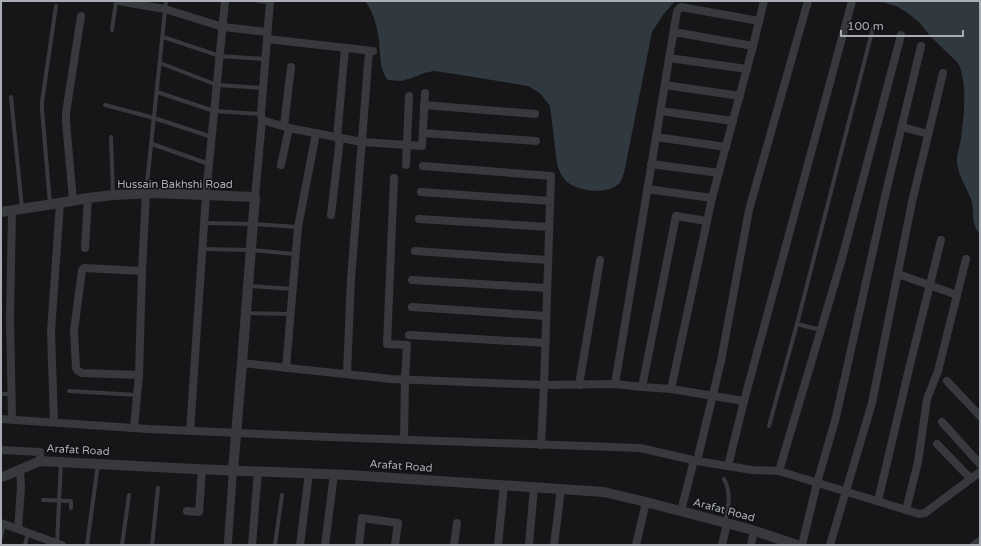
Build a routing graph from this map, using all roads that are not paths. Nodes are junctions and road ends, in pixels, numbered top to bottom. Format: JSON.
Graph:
{"nodes":[{"id":1,"x":117,"y":1,"type":"edge"},
{"id":2,"x":225,"y":1,"type":"edge"},
{"id":3,"x":258,"y":1,"type":"edge"},
{"id":4,"x":764,"y":1,"type":"edge"},
{"id":5,"x":808,"y":1,"type":"edge"},
{"id":6,"x":852,"y":1,"type":"edge"},
{"id":7,"x":270,"y":2,"type":"edge"},
{"id":8,"x":166,"y":5,"type":"edge"},
{"id":9,"x":56,"y":6,"type":"dead end"},
{"id":10,"x":82,"y":16,"type":"dead end"},
{"id":11,"x":759,"y":21,"type":"junction"},
{"id":12,"x":223,"y":27,"type":"junction"},
{"id":13,"x":873,"y":28,"type":"dead end"},
{"id":14,"x":112,"y":30,"type":"dead end"},
{"id":15,"x":674,"y":32,"type":"junction"},
{"id":16,"x":267,"y":35,"type":"junction"},
{"id":17,"x":901,"y":36,"type":"dead end"},
{"id":18,"x":163,"y":37,"type":"junction"},
{"id":19,"x":754,"y":46,"type":"junction"},
{"id":20,"x":921,"y":46,"type":"dead end"},
{"id":21,"x":345,"y":48,"type":"junction"},
{"id":22,"x":220,"y":56,"type":"junction"},
{"id":23,"x":669,"y":58,"type":"junction"},
{"id":24,"x":265,"y":60,"type":"junction"},
{"id":25,"x":160,"y":63,"type":"junction"},
{"id":26,"x":291,"y":67,"type":"dead end"},
{"id":27,"x":747,"y":69,"type":"junction"},
{"id":28,"x":943,"y":73,"type":"dead end"},
{"id":29,"x":217,"y":85,"type":"junction"},
{"id":30,"x":664,"y":85,"type":"junction"},
{"id":31,"x":263,"y":88,"type":"junction"},
{"id":32,"x":157,"y":92,"type":"junction"},
{"id":33,"x":425,"y":93,"type":"dead end"},
{"id":34,"x":409,"y":96,"type":"dead end"},
{"id":35,"x":740,"y":96,"type":"junction"},
{"id":36,"x":11,"y":97,"type":"dead end"},
{"id":37,"x":106,"y":105,"type":"dead end"},
{"id":38,"x":424,"y":105,"type":"junction"},
{"id":39,"x":214,"y":111,"type":"junction"},
{"id":40,"x":660,"y":111,"type":"junction"},
{"id":41,"x":535,"y":114,"type":"dead end"},
{"id":42,"x":262,"y":117,"type":"junction"},
{"id":43,"x":154,"y":118,"type":"junction"},
{"id":44,"x":733,"y":121,"type":"junction"},
{"id":45,"x":287,"y":127,"type":"junction"},
{"id":46,"x":902,"y":127,"type":"junction"},
{"id":47,"x":316,"y":133,"type":"junction"},
{"id":48,"x":423,"y":133,"type":"junction"},
{"id":49,"x":928,"y":134,"type":"junction"},
{"id":50,"x":111,"y":137,"type":"dead end"},
{"id":51,"x":212,"y":137,"type":"junction"},
{"id":52,"x":656,"y":137,"type":"junction"},
{"id":53,"x":339,"y":138,"type":"junction"},
{"id":54,"x":536,"y":141,"type":"dead end"},
{"id":55,"x":362,"y":142,"type":"junction"},
{"id":56,"x":152,"y":144,"type":"junction"},
{"id":57,"x":407,"y":145,"type":"junction"},
{"id":58,"x":726,"y":147,"type":"junction"},
{"id":59,"x":209,"y":164,"type":"junction"},
{"id":60,"x":651,"y":164,"type":"junction"},
{"id":61,"x":281,"y":165,"type":"dead end"},
{"id":62,"x":406,"y":165,"type":"dead end"},
{"id":63,"x":423,"y":166,"type":"dead end"},
{"id":64,"x":719,"y":173,"type":"junction"},
{"id":65,"x":394,"y":178,"type":"dead end"},
{"id":66,"x":647,"y":189,"type":"junction"},
{"id":67,"x":421,"y":192,"type":"dead end"},
{"id":68,"x":146,"y":194,"type":"junction"},
{"id":69,"x":113,"y":195,"type":"junction"},
{"id":70,"x":206,"y":195,"type":"junction"},
{"id":71,"x":255,"y":197,"type":"junction"},
{"id":72,"x":88,"y":198,"type":"junction"},
{"id":73,"x":712,"y":198,"type":"junction"},
{"id":74,"x":73,"y":200,"type":"junction"},
{"id":75,"x":550,"y":201,"type":"junction"},
{"id":76,"x":55,"y":204,"type":"junction"},
{"id":77,"x":22,"y":208,"type":"junction"},
{"id":78,"x":12,"y":210,"type":"junction"},
{"id":79,"x":1,"y":212,"type":"edge"},
{"id":80,"x":331,"y":215,"type":"dead end"},
{"id":81,"x":419,"y":219,"type":"dead end"},
{"id":82,"x":707,"y":221,"type":"junction"},
{"id":83,"x":204,"y":223,"type":"junction"},
{"id":84,"x":253,"y":224,"type":"junction"},
{"id":85,"x":298,"y":227,"type":"junction"},
{"id":86,"x":549,"y":227,"type":"junction"},
{"id":87,"x":941,"y":240,"type":"dead end"},
{"id":88,"x":85,"y":248,"type":"dead end"},
{"id":89,"x":202,"y":249,"type":"junction"},
{"id":90,"x":251,"y":250,"type":"junction"},
{"id":91,"x":415,"y":251,"type":"dead end"},
{"id":92,"x":295,"y":254,"type":"junction"},
{"id":93,"x":966,"y":259,"type":"dead end"},
{"id":94,"x":548,"y":260,"type":"junction"},
{"id":95,"x":600,"y":260,"type":"dead end"},
{"id":96,"x":142,"y":271,"type":"junction"},
{"id":97,"x":898,"y":274,"type":"junction"},
{"id":98,"x":412,"y":280,"type":"dead end"},
{"id":99,"x":248,"y":286,"type":"junction"},
{"id":100,"x":930,"y":286,"type":"junction"},
{"id":101,"x":547,"y":288,"type":"junction"},
{"id":102,"x":293,"y":289,"type":"junction"},
{"id":103,"x":957,"y":295,"type":"junction"},
{"id":104,"x":412,"y":307,"type":"dead end"},
{"id":105,"x":246,"y":313,"type":"junction"},
{"id":106,"x":291,"y":314,"type":"junction"},
{"id":107,"x":546,"y":316,"type":"junction"},
{"id":108,"x":797,"y":324,"type":"junction"},
{"id":109,"x":821,"y":330,"type":"junction"},
{"id":110,"x":409,"y":335,"type":"dead end"},
{"id":111,"x":546,"y":343,"type":"junction"},
{"id":112,"x":242,"y":363,"type":"junction"},
{"id":113,"x":286,"y":368,"type":"junction"},
{"id":114,"x":347,"y":374,"type":"junction"},
{"id":115,"x":139,"y":375,"type":"junction"},
{"id":116,"x":405,"y":379,"type":"junction"},
{"id":117,"x":947,"y":381,"type":"dead end"},
{"id":118,"x":615,"y":384,"type":"junction"},
{"id":119,"x":544,"y":385,"type":"junction"},
{"id":120,"x":579,"y":385,"type":"junction"},
{"id":121,"x":642,"y":387,"type":"junction"},
{"id":122,"x":671,"y":389,"type":"junction"},
{"id":123,"x":69,"y":391,"type":"dead end"},
{"id":124,"x":1,"y":394,"type":"edge"},
{"id":125,"x":11,"y":394,"type":"junction"},
{"id":126,"x":137,"y":395,"type":"junction"},
{"id":127,"x":712,"y":396,"type":"junction"},
{"id":128,"x":744,"y":401,"type":"junction"},
{"id":129,"x":980,"y":416,"type":"edge"},
{"id":130,"x":1,"y":419,"type":"edge"},
{"id":131,"x":12,"y":420,"type":"junction"},
{"id":132,"x":54,"y":422,"type":"junction"},
{"id":133,"x":942,"y":422,"type":"dead end"},
{"id":134,"x":769,"y":426,"type":"dead end"},
{"id":135,"x":134,"y":428,"type":"junction"},
{"id":136,"x":190,"y":431,"type":"junction"},
{"id":137,"x":236,"y":433,"type":"junction"},
{"id":138,"x":404,"y":440,"type":"junction"},
{"id":139,"x":937,"y":444,"type":"dead end"},
{"id":140,"x":541,"y":445,"type":"junction"},
{"id":141,"x":1,"y":450,"type":"edge"},
{"id":142,"x":40,"y":460,"type":"junction"},
{"id":143,"x":696,"y":460,"type":"junction"},
{"id":144,"x":61,"y":462,"type":"junction"},
{"id":145,"x":98,"y":463,"type":"junction"},
{"id":146,"x":980,"y":464,"type":"edge"},
{"id":147,"x":728,"y":466,"type":"junction"},
{"id":148,"x":20,"y":469,"type":"junction"},
{"id":149,"x":202,"y":469,"type":"junction"},
{"id":150,"x":233,"y":470,"type":"junction"},
{"id":151,"x":258,"y":471,"type":"junction"},
{"id":152,"x":779,"y":471,"type":"junction"},
{"id":153,"x":309,"y":473,"type":"junction"},
{"id":154,"x":334,"y":474,"type":"junction"},
{"id":155,"x":1,"y":477,"type":"edge"},
{"id":156,"x":976,"y":478,"type":"edge"},
{"id":157,"x":724,"y":479,"type":"dead end"},
{"id":158,"x":817,"y":483,"type":"junction"},
{"id":159,"x":504,"y":485,"type":"junction"},
{"id":160,"x":534,"y":487,"type":"junction"},
{"id":161,"x":158,"y":488,"type":"dead end"},
{"id":162,"x":561,"y":489,"type":"junction"},
{"id":163,"x":846,"y":492,"type":"junction"},
{"id":164,"x":129,"y":495,"type":"dead end"},
{"id":165,"x":282,"y":495,"type":"dead end"},
{"id":166,"x":43,"y":500,"type":"dead end"},
{"id":167,"x":59,"y":501,"type":"junction"},
{"id":168,"x":646,"y":502,"type":"junction"},
{"id":169,"x":878,"y":502,"type":"junction"},
{"id":170,"x":71,"y":508,"type":"dead end"},
{"id":171,"x":906,"y":510,"type":"junction"},
{"id":172,"x":187,"y":511,"type":"dead end"},
{"id":173,"x":681,"y":511,"type":"junction"},
{"id":174,"x":3,"y":523,"type":"edge"},
{"id":175,"x":457,"y":523,"type":"dead end"},
{"id":176,"x":726,"y":523,"type":"junction"},
{"id":177,"x":18,"y":529,"type":"junction"},
{"id":178,"x":754,"y":531,"type":"junction"},
{"id":179,"x":28,"y":533,"type":"junction"},
{"id":180,"x":1,"y":537,"type":"edge"},
{"id":181,"x":980,"y":540,"type":"edge"},
{"id":182,"x":228,"y":542,"type":"dead end"},
{"id":183,"x":55,"y":544,"type":"edge"},
{"id":184,"x":25,"y":545,"type":"edge"},
{"id":185,"x":87,"y":545,"type":"edge"},
{"id":186,"x":122,"y":545,"type":"edge"},
{"id":187,"x":152,"y":545,"type":"edge"},
{"id":188,"x":252,"y":545,"type":"edge"},
{"id":189,"x":275,"y":545,"type":"edge"},
{"id":190,"x":300,"y":545,"type":"edge"},
{"id":191,"x":325,"y":545,"type":"edge"},
{"id":192,"x":359,"y":545,"type":"edge"},
{"id":193,"x":395,"y":545,"type":"edge"},
{"id":194,"x":454,"y":545,"type":"edge"},
{"id":195,"x":498,"y":545,"type":"edge"},
{"id":196,"x":530,"y":545,"type":"edge"},
{"id":197,"x":554,"y":545,"type":"edge"},
{"id":198,"x":636,"y":545,"type":"edge"},
{"id":199,"x":722,"y":545,"type":"edge"},
{"id":200,"x":751,"y":545,"type":"edge"},
{"id":201,"x":797,"y":545,"type":"edge"},
{"id":202,"x":802,"y":545,"type":"edge"},
{"id":203,"x":830,"y":545,"type":"edge"},
{"id":204,"x":974,"y":545,"type":"edge"}],
"edges":[{"from":1,"to":8,"type":"street"},
{"from":1,"to":14,"type":"lane"},
{"from":2,"to":12,"type":"street"},
{"from":3,"to":7,"type":"lane"},
{"from":4,"to":11,"type":"street"},
{"from":5,"to":127,"type":"street"},
{"from":6,"to":128,"type":"street"},
{"from":7,"to":16,"type":"street"},
{"from":8,"to":12,"type":"street"},
{"from":8,"to":18,"type":"lane"},
{"from":9,"to":76,"type":"lane"},
{"from":10,"to":74,"type":"street"},
{"from":11,"to":15,"type":"street"},
{"from":11,"to":19,"type":"street"},
{"from":12,"to":16,"type":"street"},
{"from":12,"to":22,"type":"street"},
{"from":13,"to":108,"type":"lane"},
{"from":15,"to":19,"type":"street"},
{"from":15,"to":23,"type":"street"},
{"from":16,"to":21,"type":"street"},
{"from":16,"to":24,"type":"street"},
{"from":17,"to":109,"type":"street"},
{"from":18,"to":22,"type":"lane"},
{"from":18,"to":25,"type":"lane"},
{"from":19,"to":27,"type":"street"},
{"from":20,"to":46,"type":"street"},
{"from":21,"to":53,"type":"street"},
{"from":21,"to":55,"type":"street"},
{"from":22,"to":24,"type":"lane"},
{"from":22,"to":29,"type":"street"},
{"from":23,"to":27,"type":"street"},
{"from":23,"to":30,"type":"street"},
{"from":24,"to":31,"type":"street"},
{"from":25,"to":29,"type":"lane"},
{"from":25,"to":32,"type":"lane"},
{"from":26,"to":45,"type":"street"},
{"from":27,"to":35,"type":"street"},
{"from":28,"to":49,"type":"street"},
{"from":29,"to":31,"type":"lane"},
{"from":29,"to":39,"type":"street"},
{"from":30,"to":35,"type":"street"},
{"from":30,"to":40,"type":"street"},
{"from":31,"to":42,"type":"street"},
{"from":32,"to":39,"type":"lane"},
{"from":32,"to":43,"type":"lane"},
{"from":33,"to":38,"type":"street"},
{"from":34,"to":57,"type":"street"},
{"from":35,"to":44,"type":"street"},
{"from":36,"to":77,"type":"lane"},
{"from":37,"to":43,"type":"lane"},
{"from":38,"to":41,"type":"street"},
{"from":38,"to":48,"type":"street"},
{"from":39,"to":42,"type":"lane"},
{"from":39,"to":51,"type":"street"},
{"from":40,"to":44,"type":"street"},
{"from":40,"to":52,"type":"street"},
{"from":42,"to":45,"type":"street"},
{"from":42,"to":71,"type":"street"},
{"from":43,"to":51,"type":"lane"},
{"from":43,"to":56,"type":"lane"},
{"from":44,"to":58,"type":"street"},
{"from":45,"to":47,"type":"street"},
{"from":45,"to":61,"type":"street"},
{"from":46,"to":49,"type":"street"},
{"from":46,"to":158,"type":"street"},
{"from":47,"to":53,"type":"street"},
{"from":47,"to":85,"type":"street"},
{"from":48,"to":54,"type":"street"},
{"from":48,"to":57,"type":"street"},
{"from":49,"to":97,"type":"street"},
{"from":50,"to":69,"type":"lane"},
{"from":51,"to":59,"type":"street"},
{"from":52,"to":58,"type":"street"},
{"from":52,"to":60,"type":"street"},
{"from":53,"to":55,"type":"street"},
{"from":53,"to":80,"type":"street"},
{"from":55,"to":57,"type":"street"},
{"from":55,"to":114,"type":"street"},
{"from":56,"to":59,"type":"lane"},
{"from":56,"to":68,"type":"lane"},
{"from":57,"to":62,"type":"street"},
{"from":58,"to":64,"type":"street"},
{"from":59,"to":70,"type":"street"},
{"from":60,"to":64,"type":"street"},
{"from":60,"to":66,"type":"street"},
{"from":63,"to":75,"type":"street"},
{"from":64,"to":73,"type":"street"},
{"from":65,"to":116,"type":"street"},
{"from":66,"to":73,"type":"street"},
{"from":66,"to":118,"type":"street"},
{"from":67,"to":75,"type":"street"},
{"from":68,"to":69,"type":"street","name":"Hussain Bakhshi Road"},
{"from":68,"to":70,"type":"street","name":"Hussain Bakhshi Road"},
{"from":68,"to":96,"type":"street"},
{"from":69,"to":72,"type":"street","name":"Hussain Bakhshi Road"},
{"from":70,"to":71,"type":"street","name":"Hussain Bakhshi Road"},
{"from":70,"to":83,"type":"street"},
{"from":71,"to":84,"type":"street"},
{"from":72,"to":74,"type":"street","name":"Hussain Bakhshi Road"},
{"from":72,"to":88,"type":"street"},
{"from":73,"to":82,"type":"street"},
{"from":74,"to":76,"type":"street","name":"Hussain Bakhshi Road"},
{"from":75,"to":86,"type":"street"},
{"from":76,"to":77,"type":"street","name":"Hussain Bakhshi Road"},
{"from":76,"to":132,"type":"street"},
{"from":77,"to":78,"type":"street","name":"Hussain Bakhshi Road"},
{"from":78,"to":79,"type":"street","name":"Hussain Bakhshi Road"},
{"from":78,"to":125,"type":"street"},
{"from":81,"to":86,"type":"street"},
{"from":82,"to":121,"type":"street"},
{"from":82,"to":122,"type":"street"},
{"from":83,"to":84,"type":"lane"},
{"from":83,"to":89,"type":"street"},
{"from":84,"to":85,"type":"lane"},
{"from":84,"to":90,"type":"street"},
{"from":85,"to":92,"type":"street"},
{"from":86,"to":94,"type":"street"},
{"from":87,"to":100,"type":"street"},
{"from":89,"to":90,"type":"lane"},
{"from":89,"to":136,"type":"street"},
{"from":90,"to":92,"type":"lane"},
{"from":90,"to":99,"type":"street"},
{"from":91,"to":94,"type":"street"},
{"from":92,"to":102,"type":"street"},
{"from":93,"to":103,"type":"street"},
{"from":94,"to":101,"type":"street"},
{"from":95,"to":120,"type":"street"},
{"from":96,"to":115,"type":"street"},
{"from":96,"to":115,"type":"street"},
{"from":97,"to":100,"type":"street"},
{"from":97,"to":163,"type":"street"},
{"from":98,"to":101,"type":"street"},
{"from":99,"to":102,"type":"lane"},
{"from":99,"to":105,"type":"street"},
{"from":100,"to":103,"type":"street"},
{"from":100,"to":169,"type":"street"},
{"from":101,"to":107,"type":"street"},
{"from":102,"to":106,"type":"street"},
{"from":103,"to":171,"type":"street"},
{"from":104,"to":107,"type":"street"},
{"from":105,"to":106,"type":"lane"},
{"from":105,"to":112,"type":"street"},
{"from":106,"to":113,"type":"street"},
{"from":107,"to":111,"type":"street"},
{"from":108,"to":109,"type":"lane"},
{"from":108,"to":134,"type":"lane"},
{"from":109,"to":152,"type":"street"},
{"from":110,"to":111,"type":"street"},
{"from":111,"to":119,"type":"street"},
{"from":112,"to":113,"type":"street"},
{"from":112,"to":137,"type":"street"},
{"from":113,"to":114,"type":"street"},
{"from":114,"to":116,"type":"street"},
{"from":115,"to":126,"type":"street"},
{"from":116,"to":119,"type":"street"},
{"from":116,"to":138,"type":"street"},
{"from":117,"to":129,"type":"street"},
{"from":118,"to":120,"type":"street"},
{"from":118,"to":121,"type":"street"},
{"from":119,"to":120,"type":"street"},
{"from":119,"to":140,"type":"street"},
{"from":121,"to":122,"type":"street"},
{"from":122,"to":127,"type":"street"},
{"from":123,"to":126,"type":"lane"},
{"from":124,"to":125,"type":"lane"},
{"from":125,"to":131,"type":"street"},
{"from":126,"to":135,"type":"street"},
{"from":127,"to":128,"type":"street"},
{"from":127,"to":143,"type":"street"},
{"from":128,"to":147,"type":"street"},
{"from":130,"to":131,"type":"street"},
{"from":131,"to":132,"type":"street"},
{"from":132,"to":135,"type":"street"},
{"from":133,"to":146,"type":"street"},
{"from":135,"to":136,"type":"street"},
{"from":136,"to":137,"type":"street"},
{"from":137,"to":138,"type":"street"},
{"from":137,"to":150,"type":"street"},
{"from":138,"to":140,"type":"street"},
{"from":139,"to":156,"type":"street"},
{"from":140,"to":143,"type":"street"},
{"from":141,"to":142,"type":"street"},
{"from":142,"to":144,"type":"street","name":"Arafat Road"},
{"from":142,"to":148,"type":"street","name":"Arafat Road"},
{"from":143,"to":147,"type":"street"},
{"from":143,"to":173,"type":"street"},
{"from":144,"to":145,"type":"street","name":"Arafat Road"},
{"from":144,"to":167,"type":"lane"},
{"from":145,"to":149,"type":"street","name":"Arafat Road"},
{"from":145,"to":185,"type":"lane"},
{"from":147,"to":152,"type":"street"},
{"from":148,"to":155,"type":"street","name":"Arafat Road"},
{"from":148,"to":177,"type":"street"},
{"from":149,"to":150,"type":"street","name":"Arafat Road"},
{"from":149,"to":172,"type":"street"},
{"from":150,"to":151,"type":"street","name":"Arafat Road"},
{"from":150,"to":182,"type":"street"},
{"from":151,"to":153,"type":"street","name":"Arafat Road"},
{"from":151,"to":188,"type":"street"},
{"from":152,"to":158,"type":"street"},
{"from":153,"to":154,"type":"street","name":"Arafat Road"},
{"from":153,"to":190,"type":"street"},
{"from":154,"to":159,"type":"street","name":"Arafat Road"},
{"from":154,"to":191,"type":"street"},
{"from":156,"to":171,"type":"street"},
{"from":157,"to":176,"type":"lane"},
{"from":158,"to":163,"type":"street"},
{"from":158,"to":202,"type":"street"},
{"from":159,"to":160,"type":"street","name":"Arafat Road"},
{"from":159,"to":195,"type":"street"},
{"from":160,"to":162,"type":"street","name":"Arafat Road"},
{"from":160,"to":196,"type":"street"},
{"from":161,"to":187,"type":"lane"},
{"from":162,"to":168,"type":"street","name":"Arafat Road"},
{"from":162,"to":197,"type":"street"},
{"from":163,"to":169,"type":"street"},
{"from":163,"to":203,"type":"street"},
{"from":164,"to":186,"type":"lane"},
{"from":165,"to":189,"type":"lane"},
{"from":166,"to":167,"type":"lane"},
{"from":167,"to":170,"type":"lane"},
{"from":167,"to":183,"type":"lane"},
{"from":168,"to":173,"type":"street","name":"Arafat Road"},
{"from":168,"to":198,"type":"street"},
{"from":169,"to":171,"type":"street"},
{"from":173,"to":176,"type":"street","name":"Arafat Road"},
{"from":174,"to":177,"type":"street"},
{"from":174,"to":180,"type":"lane"},
{"from":175,"to":194,"type":"street"},
{"from":176,"to":178,"type":"street","name":"Arafat Road"},
{"from":176,"to":199,"type":"street"},
{"from":177,"to":179,"type":"street"},
{"from":178,"to":200,"type":"street"},
{"from":178,"to":201,"type":"street","name":"Arafat Road"},
{"from":179,"to":183,"type":"street"},
{"from":179,"to":184,"type":"lane"},
{"from":181,"to":204,"type":"street"},
{"from":192,"to":193,"type":"street"}]}
